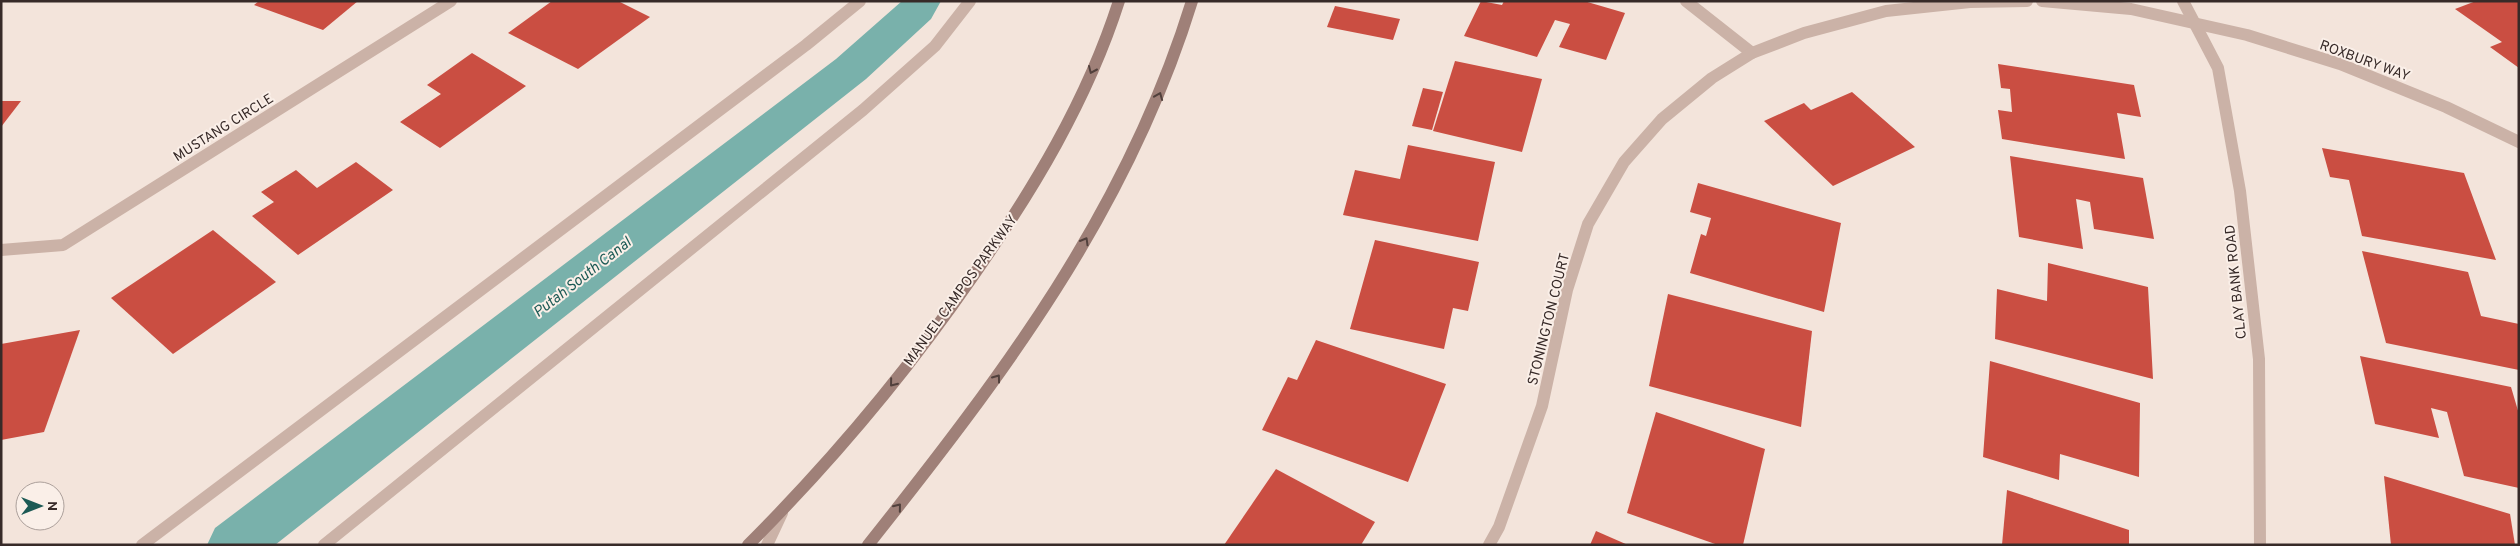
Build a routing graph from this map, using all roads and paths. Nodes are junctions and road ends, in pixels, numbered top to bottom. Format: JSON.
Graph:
{"nodes":[{"id":1,"x":451,"y":1,"type":"edge"},
{"id":2,"x":860,"y":1,"type":"edge"},
{"id":3,"x":970,"y":1,"type":"edge"},
{"id":4,"x":1119,"y":1,"type":"edge"},
{"id":5,"x":1192,"y":1,"type":"edge"},
{"id":6,"x":1686,"y":1,"type":"edge"},
{"id":7,"x":2027,"y":1,"type":"edge"},
{"id":8,"x":2042,"y":1,"type":"edge"},
{"id":9,"x":2183,"y":1,"type":"edge"},
{"id":10,"x":2195,"y":23,"type":"junction"},
{"id":11,"x":1752,"y":53,"type":"junction"},
{"id":12,"x":2519,"y":142,"type":"edge"},
{"id":13,"x":1,"y":250,"type":"edge"},
{"id":14,"x":782,"y":513,"type":"junction"},
{"id":15,"x":142,"y":545,"type":"edge"},
{"id":16,"x":324,"y":545,"type":"edge"},
{"id":17,"x":748,"y":545,"type":"edge"},
{"id":18,"x":767,"y":545,"type":"edge"},
{"id":19,"x":868,"y":545,"type":"edge"},
{"id":20,"x":1489,"y":545,"type":"edge"},
{"id":21,"x":2260,"y":545,"type":"edge"}],
"edges":[{"from":1,"to":13,"type":"street","name":"MUSTANG CIRCLE"},
{"from":2,"to":15,"type":"street"},
{"from":3,"to":16,"type":"street"},
{"from":4,"to":14,"type":"main road","name":"MANUEL CAMPOS PARKWAY","one_way":true},
{"from":19,"to":5,"type":"main road","one_way":true},
{"from":6,"to":11,"type":"street"},
{"from":7,"to":11,"type":"street","name":"STONINGTON COURT"},
{"from":8,"to":10,"type":"street"},
{"from":9,"to":10,"type":"street","name":"CLAY BANK ROAD"},
{"from":10,"to":12,"type":"street","name":"ROXBURY WAY"},
{"from":10,"to":21,"type":"street","name":"CLAY BANK ROAD"},
{"from":11,"to":20,"type":"street","name":"STONINGTON COURT"},
{"from":14,"to":17,"type":"main road","name":"MANUEL CAMPOS PARKWAY"},
{"from":14,"to":18,"type":"street"}]}
